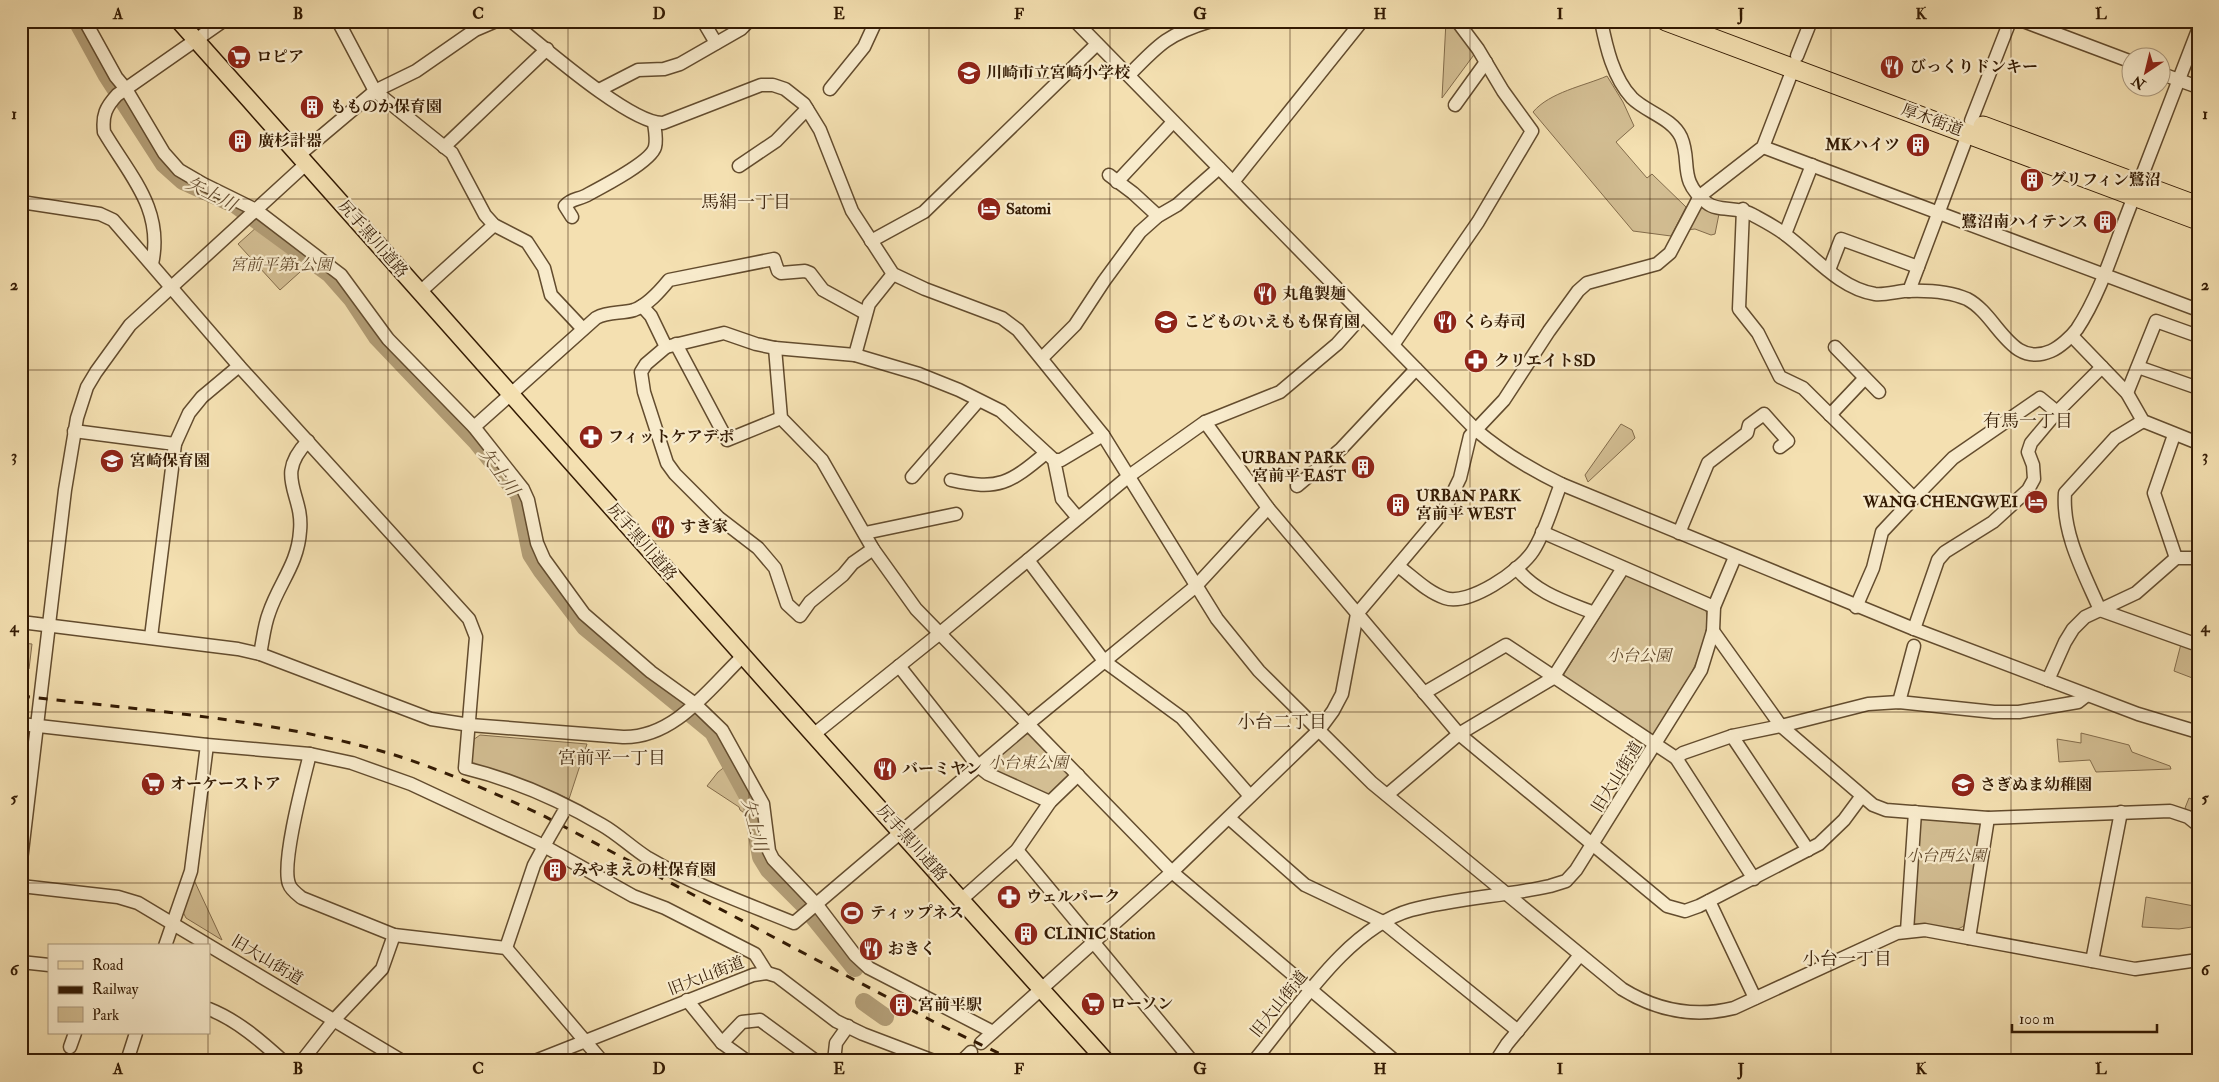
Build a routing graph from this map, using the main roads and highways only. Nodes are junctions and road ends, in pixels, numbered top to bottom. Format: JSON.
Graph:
{"nodes":[{"id":1,"x":179,"y":21,"type":"edge"},
{"id":2,"x":1666,"y":21,"type":"edge"},
{"id":3,"x":1703,"y":21,"type":"edge"},
{"id":4,"x":1795,"y":63,"type":"junction"},
{"id":5,"x":2137,"y":190,"type":"junction"},
{"id":6,"x":2198,"y":206,"type":"edge"},
{"id":7,"x":2198,"y":220,"type":"edge"},
{"id":8,"x":1106,"y":1061,"type":"edge"}],
"edges":[{"from":1,"to":8,"type":"main road","name":"尻手黒川道路"},
{"from":2,"to":4,"type":"highway","name":"厚木街道"},
{"from":3,"to":4,"type":"highway","name":"厚木街道"},
{"from":4,"to":5,"type":"highway","name":"厚木街道"},
{"from":5,"to":6,"type":"highway","name":"厚木街道"},
{"from":5,"to":7,"type":"highway","name":"厚木街道"}]}
